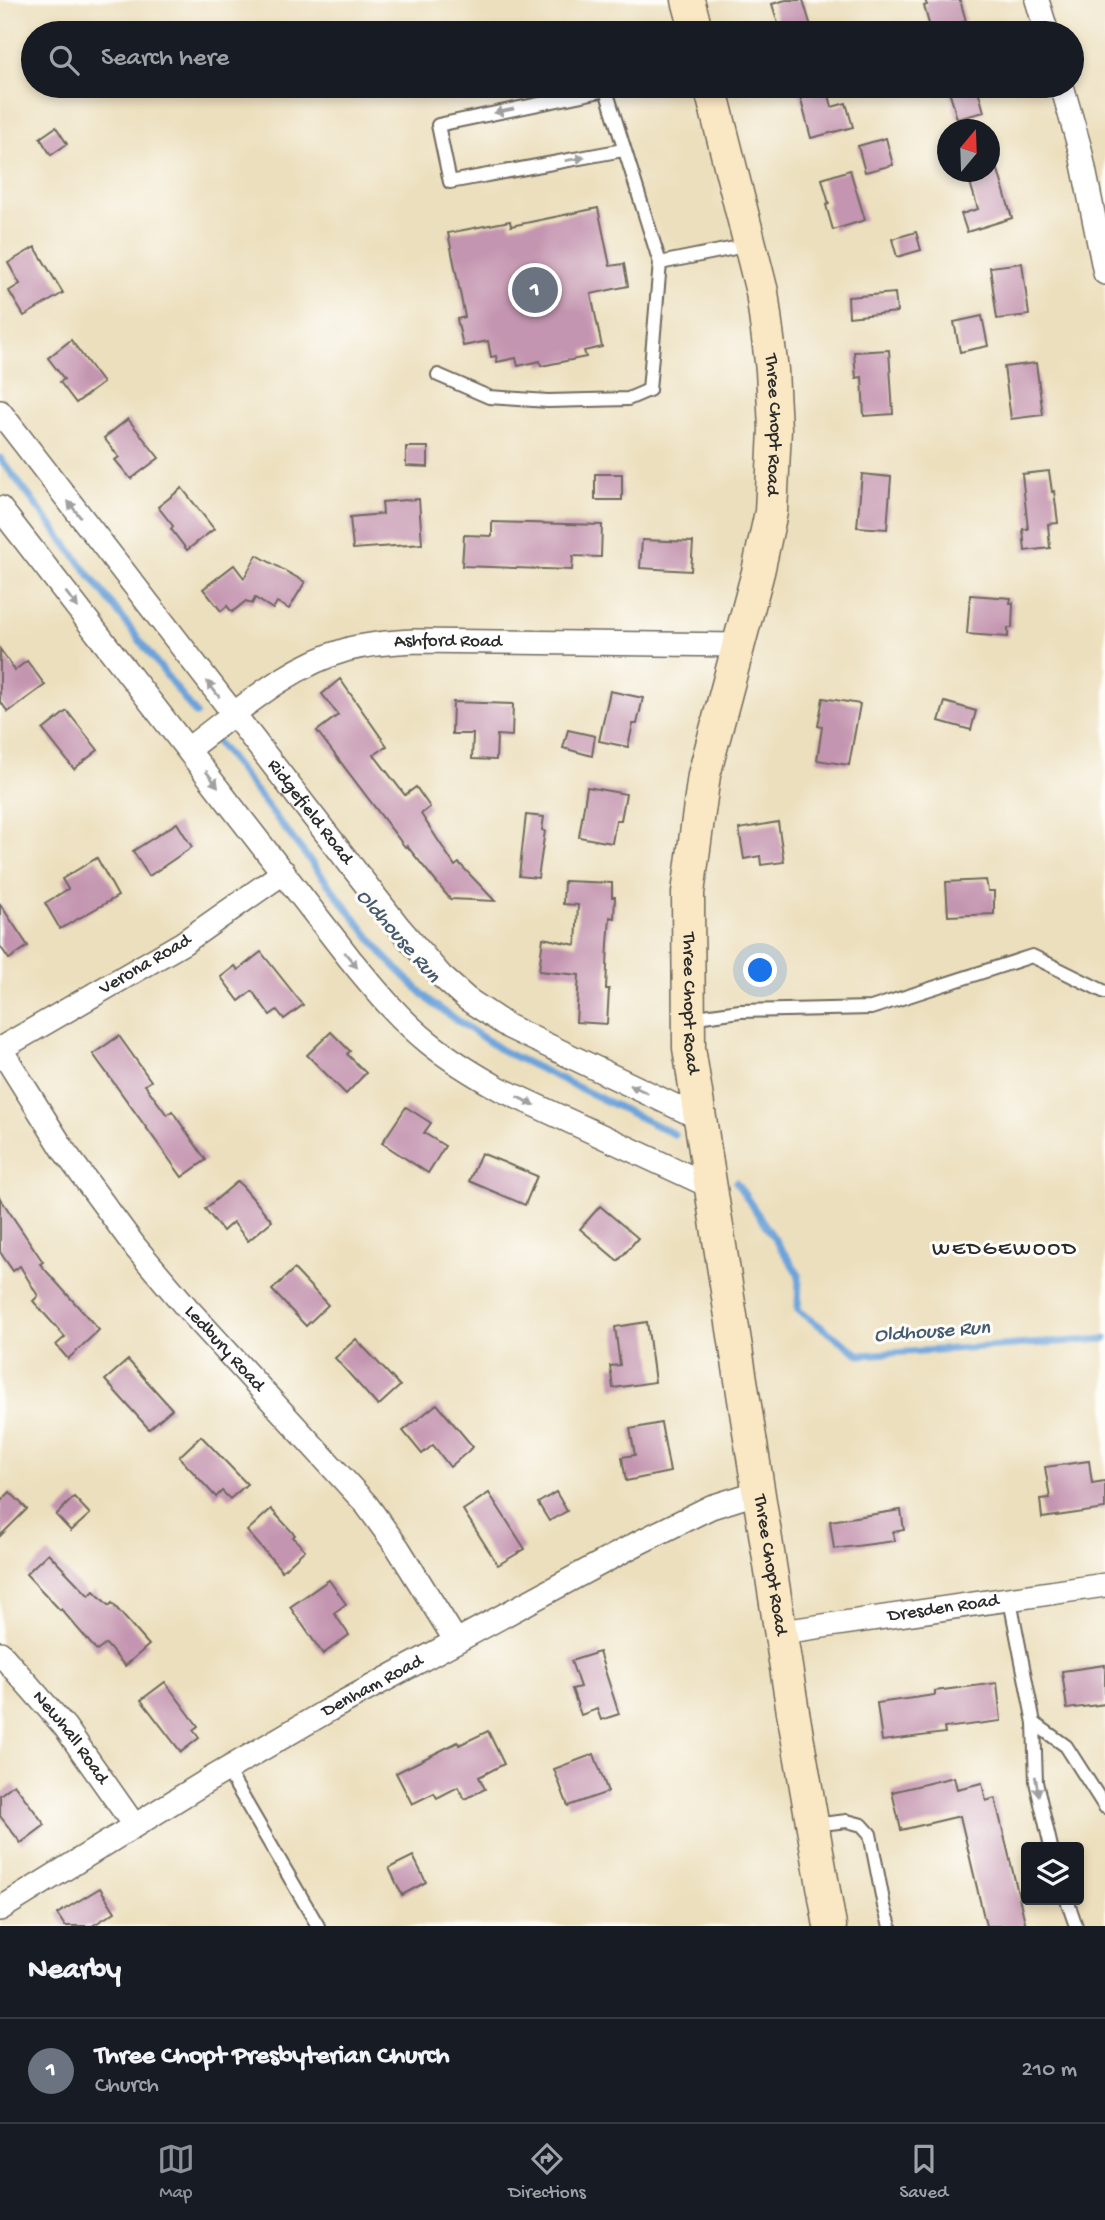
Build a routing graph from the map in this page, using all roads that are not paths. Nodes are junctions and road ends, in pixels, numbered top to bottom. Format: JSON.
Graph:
{"nodes":[{"id":1,"x":688,"y":0,"type":"edge"},
{"id":2,"x":1037,"y":0,"type":"edge"},
{"id":3,"x":694,"y":21,"type":"edge"},
{"id":4,"x":1043,"y":21,"type":"edge"},
{"id":5,"x":568,"y":98,"type":"edge"},
{"id":6,"x":608,"y":98,"type":"edge"},
{"id":7,"x":713,"y":98,"type":"edge"},
{"id":8,"x":1065,"y":98,"type":"edge"},
{"id":9,"x":623,"y":150,"type":"junction"},
{"id":10,"x":1098,"y":199,"type":"edge"},
{"id":11,"x":750,"y":245,"type":"junction"},
{"id":12,"x":660,"y":263,"type":"junction"},
{"id":13,"x":1105,"y":273,"type":"edge"},
{"id":14,"x":438,"y":375,"type":"dead end"},
{"id":15,"x":0,"y":412,"type":"edge"},
{"id":16,"x":0,"y":508,"type":"edge"},
{"id":17,"x":739,"y":645,"type":"junction"},
{"id":18,"x":233,"y":715,"type":"junction"},
{"id":19,"x":188,"y":749,"type":"junction"},
{"id":20,"x":284,"y":872,"type":"junction"},
{"id":21,"x":1105,"y":992,"type":"edge"},
{"id":22,"x":689,"y":1018,"type":"junction"},
{"id":23,"x":0,"y":1049,"type":"edge"},
{"id":24,"x":700,"y":1118,"type":"junction"},
{"id":25,"x":712,"y":1187,"type":"junction"},
{"id":26,"x":759,"y":1492,"type":"junction"},
{"id":27,"x":1105,"y":1585,"type":"edge"},
{"id":28,"x":1010,"y":1600,"type":"junction"},
{"id":29,"x":782,"y":1632,"type":"junction"},
{"id":30,"x":456,"y":1641,"type":"junction"},
{"id":31,"x":0,"y":1653,"type":"edge"},
{"id":32,"x":1034,"y":1723,"type":"junction"},
{"id":33,"x":226,"y":1770,"type":"junction"},
{"id":34,"x":1105,"y":1807,"type":"edge"},
{"id":35,"x":134,"y":1825,"type":"junction"},
{"id":36,"x":813,"y":1825,"type":"junction"},
{"id":37,"x":1050,"y":1842,"type":"edge"},
{"id":38,"x":1069,"y":1905,"type":"edge"},
{"id":39,"x":0,"y":1909,"type":"edge"},
{"id":40,"x":318,"y":1926,"type":"edge"},
{"id":41,"x":830,"y":1926,"type":"edge"},
{"id":42,"x":890,"y":1926,"type":"edge"},
{"id":43,"x":1076,"y":1926,"type":"edge"}],
"edges":[{"from":1,"to":3,"type":"main road"},
{"from":2,"to":4,"type":"street"},
{"from":5,"to":9,"type":"lane","one_way":true},
{"from":9,"to":6,"type":"lane","one_way":true},
{"from":7,"to":11,"type":"main road","name":"Three Chopt Road"},
{"from":8,"to":10,"type":"street"},
{"from":9,"to":12,"type":"lane"},
{"from":10,"to":13,"type":"street"},
{"from":11,"to":12,"type":"lane"},
{"from":11,"to":17,"type":"main road","name":"Three Chopt Road"},
{"from":12,"to":14,"type":"lane"},
{"from":18,"to":15,"type":"street","name":"Ridgefield Road","one_way":true},
{"from":16,"to":19,"type":"street","one_way":true},
{"from":17,"to":18,"type":"street","name":"Ashford Road"},
{"from":17,"to":22,"type":"main road","name":"Three Chopt Road"},
{"from":18,"to":19,"type":"street","name":"Ashford Road"},
{"from":24,"to":18,"type":"street","name":"Ridgefield Road","one_way":true},
{"from":19,"to":20,"type":"street","one_way":true},
{"from":20,"to":23,"type":"street","name":"Verona Road"},
{"from":20,"to":25,"type":"street","one_way":true},
{"from":21,"to":22,"type":"lane"},
{"from":22,"to":24,"type":"main road","name":"Three Chopt Road"},
{"from":23,"to":30,"type":"street","name":"Ledbury Road"},
{"from":24,"to":25,"type":"main road","name":"Three Chopt Road"},
{"from":25,"to":26,"type":"main road","name":"Three Chopt Road"},
{"from":26,"to":29,"type":"main road","name":"Three Chopt Road"},
{"from":26,"to":30,"type":"street","name":"Denham Road"},
{"from":27,"to":28,"type":"street","name":"Dresden Road"},
{"from":28,"to":29,"type":"street","name":"Dresden Road"},
{"from":28,"to":32,"type":"lane"},
{"from":29,"to":36,"type":"main road","name":"Three Chopt Road"},
{"from":30,"to":33,"type":"street","name":"Denham Road"},
{"from":31,"to":35,"type":"street","name":"Newhall Road"},
{"from":32,"to":34,"type":"lane"},
{"from":32,"to":37,"type":"lane","one_way":true},
{"from":33,"to":35,"type":"street","name":"Denham Road"},
{"from":33,"to":40,"type":"lane"},
{"from":35,"to":39,"type":"street","name":"Denham Road"},
{"from":36,"to":41,"type":"main road","name":"Three Chopt Road"},
{"from":36,"to":42,"type":"lane"},
{"from":38,"to":43,"type":"lane"}]}
